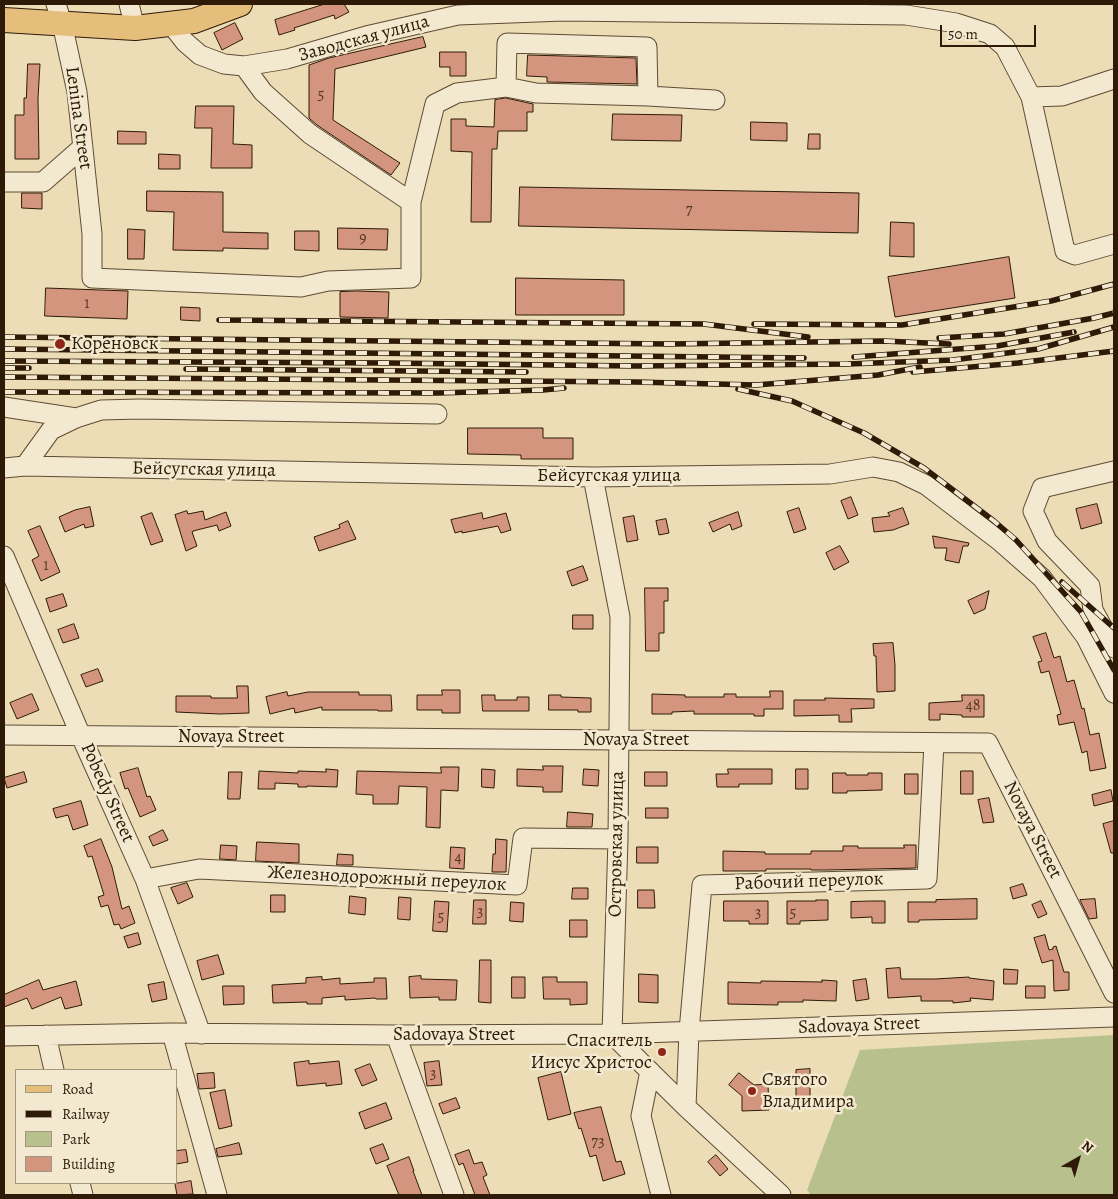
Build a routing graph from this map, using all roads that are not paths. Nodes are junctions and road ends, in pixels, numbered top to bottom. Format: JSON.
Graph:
{"nodes":[{"id":1,"x":129,"y":4,"type":"edge"},
{"id":2,"x":240,"y":4,"type":"edge"},
{"id":3,"x":59,"y":13,"type":"edge"},
{"id":4,"x":4,"y":20,"type":"edge"},
{"id":5,"x":171,"y":24,"type":"junction"},
{"id":6,"x":135,"y":28,"type":"junction"},
{"id":7,"x":244,"y":66,"type":"junction"},
{"id":8,"x":1114,"y":79,"type":"edge"},
{"id":9,"x":506,"y":87,"type":"junction"},
{"id":10,"x":648,"y":96,"type":"junction"},
{"id":11,"x":1031,"y":97,"type":"junction"},
{"id":12,"x":716,"y":100,"type":"dead end"},
{"id":13,"x":83,"y":147,"type":"junction"},
{"id":14,"x":4,"y":182,"type":"edge"},
{"id":15,"x":411,"y":202,"type":"junction"},
{"id":16,"x":1114,"y":244,"type":"edge"},
{"id":17,"x":4,"y":408,"type":"edge"},
{"id":18,"x":437,"y":414,"type":"dead end"},
{"id":19,"x":76,"y":418,"type":"junction"},
{"id":20,"x":25,"y":466,"type":"junction"},
{"id":21,"x":4,"y":468,"type":"edge"},
{"id":22,"x":1114,"y":471,"type":"edge"},
{"id":23,"x":592,"y":478,"type":"junction"},
{"id":24,"x":4,"y":556,"type":"edge"},
{"id":25,"x":1114,"y":648,"type":"edge"},
{"id":26,"x":1114,"y":693,"type":"edge"},
{"id":27,"x":4,"y":735,"type":"edge"},
{"id":28,"x":81,"y":736,"type":"junction"},
{"id":29,"x":619,"y":740,"type":"junction"},
{"id":30,"x":934,"y":743,"type":"junction"},
{"id":31,"x":618,"y":839,"type":"junction"},
{"id":32,"x":145,"y":879,"type":"junction"},
{"id":33,"x":1114,"y":993,"type":"edge"},
{"id":34,"x":1114,"y":1017,"type":"edge"},
{"id":35,"x":689,"y":1031,"type":"junction"},
{"id":36,"x":172,"y":1033,"type":"junction"},
{"id":37,"x":201,"y":1034,"type":"junction"},
{"id":38,"x":612,"y":1034,"type":"junction"},
{"id":39,"x":46,"y":1035,"type":"junction"},
{"id":40,"x":396,"y":1035,"type":"junction"},
{"id":41,"x":4,"y":1036,"type":"edge"},
{"id":42,"x":54,"y":1069,"type":"edge"},
{"id":43,"x":650,"y":1071,"type":"junction"},
{"id":44,"x":686,"y":1107,"type":"junction"},
{"id":45,"x":217,"y":1195,"type":"edge"},
{"id":46,"x":454,"y":1195,"type":"edge"},
{"id":47,"x":661,"y":1195,"type":"edge"},
{"id":48,"x":781,"y":1195,"type":"edge"}],
"edges":[{"from":1,"to":6,"type":"street"},
{"from":2,"to":5,"type":"main road"},
{"from":3,"to":4,"type":"main road"},
{"from":3,"to":6,"type":"main road"},
{"from":3,"to":13,"type":"street","name":"Lenina Street"},
{"from":5,"to":6,"type":"main road"},
{"from":5,"to":7,"type":"street","name":"Заводская улица"},
{"from":7,"to":11,"type":"street","name":"Заводская улица"},
{"from":7,"to":15,"type":"street"},
{"from":8,"to":11,"type":"street"},
{"from":9,"to":10,"type":"street"},
{"from":9,"to":10,"type":"street"},
{"from":9,"to":15,"type":"street"},
{"from":10,"to":12,"type":"street"},
{"from":11,"to":16,"type":"street"},
{"from":13,"to":14,"type":"street"},
{"from":13,"to":15,"type":"street","name":"Lenina Street"},
{"from":17,"to":19,"type":"street"},
{"from":18,"to":19,"type":"street"},
{"from":19,"to":20,"type":"street"},
{"from":20,"to":21,"type":"street","name":"Бейсугская улица"},
{"from":20,"to":23,"type":"street","name":"Бейсугская улица"},
{"from":22,"to":25,"type":"street"},
{"from":23,"to":26,"type":"street","name":"Бейсугская улица"},
{"from":23,"to":29,"type":"street","name":"Островская улица"},
{"from":24,"to":28,"type":"street","name":"Pobedy Street"},
{"from":27,"to":28,"type":"street","name":"Novaya Street"},
{"from":28,"to":29,"type":"street","name":"Novaya Street"},
{"from":28,"to":32,"type":"street","name":"Pobedy Street"},
{"from":29,"to":30,"type":"street","name":"Novaya Street"},
{"from":29,"to":31,"type":"street","name":"Островская улица"},
{"from":30,"to":33,"type":"street","name":"Novaya Street"},
{"from":30,"to":35,"type":"street","name":"Рабочий переулок"},
{"from":31,"to":32,"type":"street","name":"Железнодорожный переулок"},
{"from":31,"to":38,"type":"street","name":"Островская улица"},
{"from":32,"to":37,"type":"street","name":"Pobedy Street"},
{"from":34,"to":35,"type":"street","name":"Sadovaya Street"},
{"from":35,"to":38,"type":"street","name":"Sadovaya Street"},
{"from":35,"to":44,"type":"street"},
{"from":36,"to":37,"type":"street","name":"Sadovaya Street"},
{"from":36,"to":39,"type":"street","name":"Sadovaya Street"},
{"from":36,"to":45,"type":"street"},
{"from":37,"to":40,"type":"street","name":"Sadovaya Street"},
{"from":38,"to":40,"type":"street","name":"Sadovaya Street"},
{"from":38,"to":43,"type":"street"},
{"from":39,"to":41,"type":"street","name":"Sadovaya Street"},
{"from":39,"to":42,"type":"street"},
{"from":40,"to":46,"type":"street"},
{"from":43,"to":44,"type":"street"},
{"from":43,"to":47,"type":"street"},
{"from":44,"to":48,"type":"street"}]}
